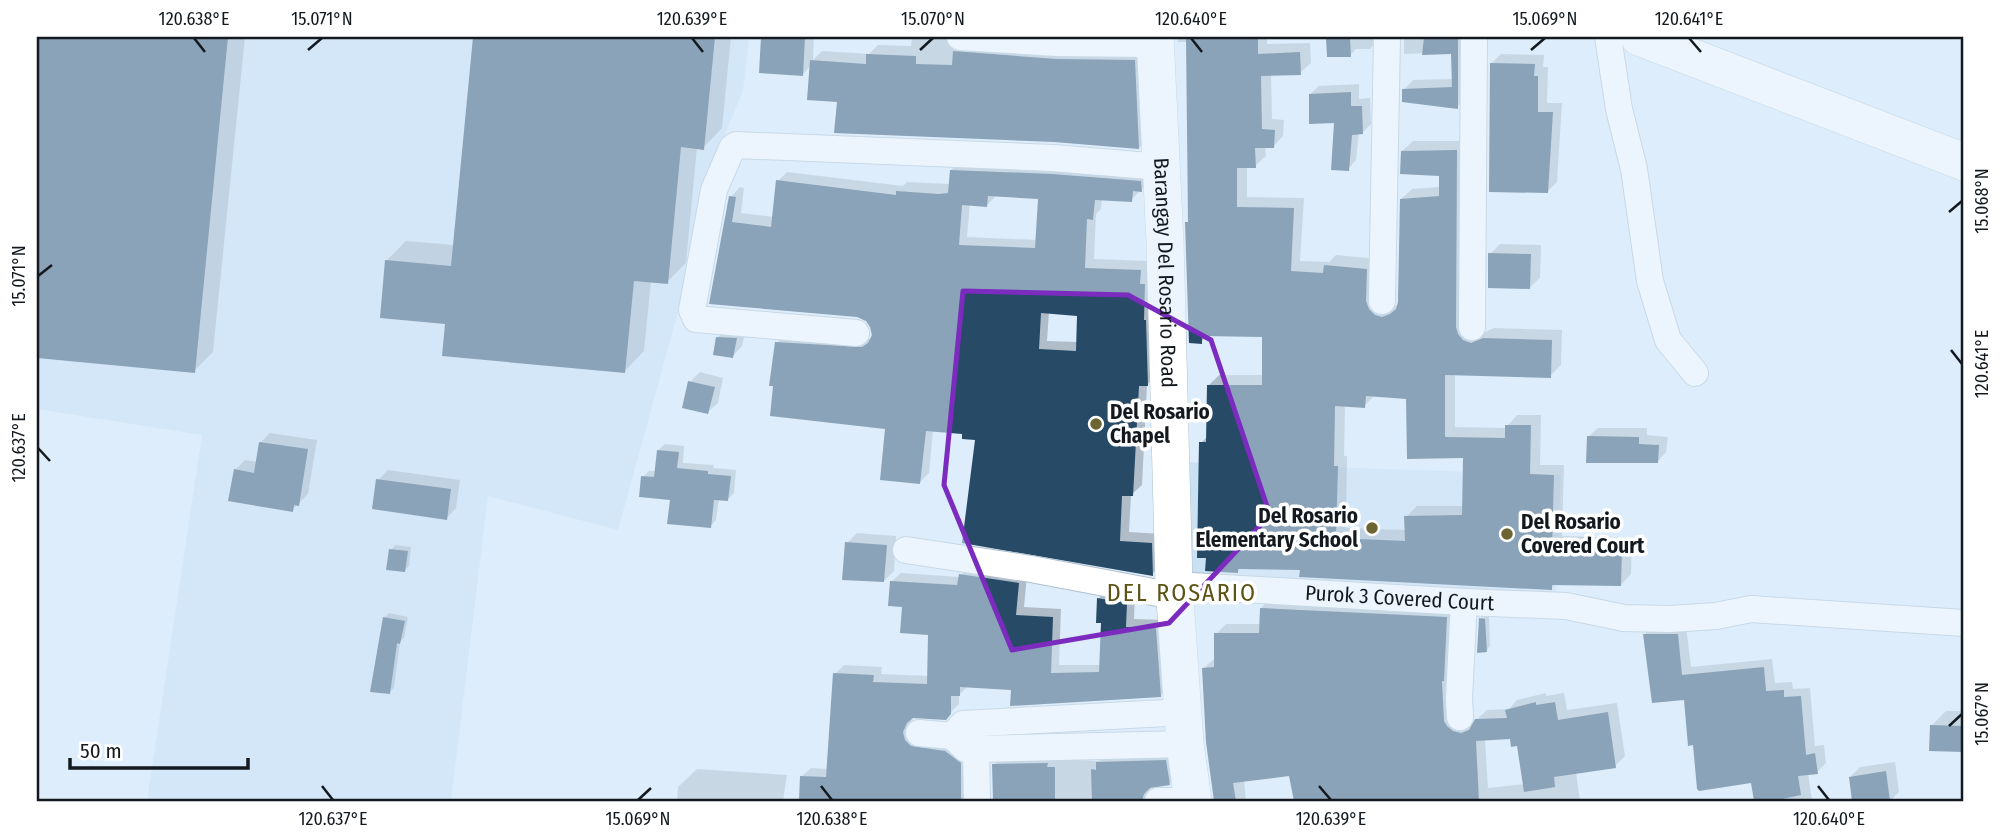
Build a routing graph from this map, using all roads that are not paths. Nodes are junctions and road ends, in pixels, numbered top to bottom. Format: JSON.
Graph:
{"nodes":[{"id":1,"x":960,"y":37,"type":"edge"},
{"id":2,"x":1387,"y":37,"type":"edge"},
{"id":3,"x":1474,"y":37,"type":"edge"},
{"id":4,"x":1608,"y":37,"type":"edge"},
{"id":5,"x":1639,"y":37,"type":"edge"},
{"id":6,"x":1154,"y":40,"type":"edge"},
{"id":7,"x":1964,"y":162,"type":"edge"},
{"id":8,"x":1161,"y":167,"type":"junction"},
{"id":9,"x":1382,"y":301,"type":"dead end"},
{"id":10,"x":1472,"y":327,"type":"dead end"},
{"id":11,"x":856,"y":333,"type":"dead end"},
{"id":12,"x":1695,"y":373,"type":"dead end"},
{"id":13,"x":906,"y":550,"type":"dead end"},
{"id":14,"x":1174,"y":591,"type":"junction"},
{"id":15,"x":1464,"y":602,"type":"junction"},
{"id":16,"x":1964,"y":606,"type":"edge"},
{"id":17,"x":1935,"y":621,"type":"junction"},
{"id":18,"x":1964,"y":623,"type":"edge"},
{"id":19,"x":1460,"y":717,"type":"dead end"},
{"id":20,"x":1184,"y":728,"type":"junction"},
{"id":21,"x":919,"y":733,"type":"dead end"},
{"id":22,"x":953,"y":736,"type":"junction"},
{"id":23,"x":976,"y":749,"type":"junction"},
{"id":24,"x":976,"y":801,"type":"edge"},
{"id":25,"x":1158,"y":801,"type":"edge"},
{"id":26,"x":1193,"y":801,"type":"edge"}],
"edges":[{"from":1,"to":6,"type":"street"},
{"from":2,"to":9,"type":"street"},
{"from":3,"to":10,"type":"street"},
{"from":4,"to":12,"type":"street"},
{"from":5,"to":7,"type":"main road"},
{"from":6,"to":8,"type":"main road","name":"Barangay Del Rosario Road"},
{"from":8,"to":11,"type":"street"},
{"from":8,"to":14,"type":"main road","name":"Barangay Del Rosario Road"},
{"from":13,"to":14,"type":"street","name":"Purok 3 Covered Court"},
{"from":14,"to":15,"type":"street","name":"Purok 3 Covered Court"},
{"from":14,"to":20,"type":"main road","name":"Barangay Del Rosario Road"},
{"from":15,"to":17,"type":"street","name":"Purok 3 Covered Court"},
{"from":15,"to":19,"type":"street"},
{"from":16,"to":17,"type":"street"},
{"from":17,"to":18,"type":"street","name":"Purok 3 Covered Court"},
{"from":20,"to":22,"type":"street"},
{"from":20,"to":23,"type":"street"},
{"from":20,"to":26,"type":"main road","name":"Barangay Del Rosario Road"},
{"from":21,"to":22,"type":"street"},
{"from":22,"to":23,"type":"street"},
{"from":23,"to":24,"type":"street"},
{"from":25,"to":26,"type":"street"}]}
